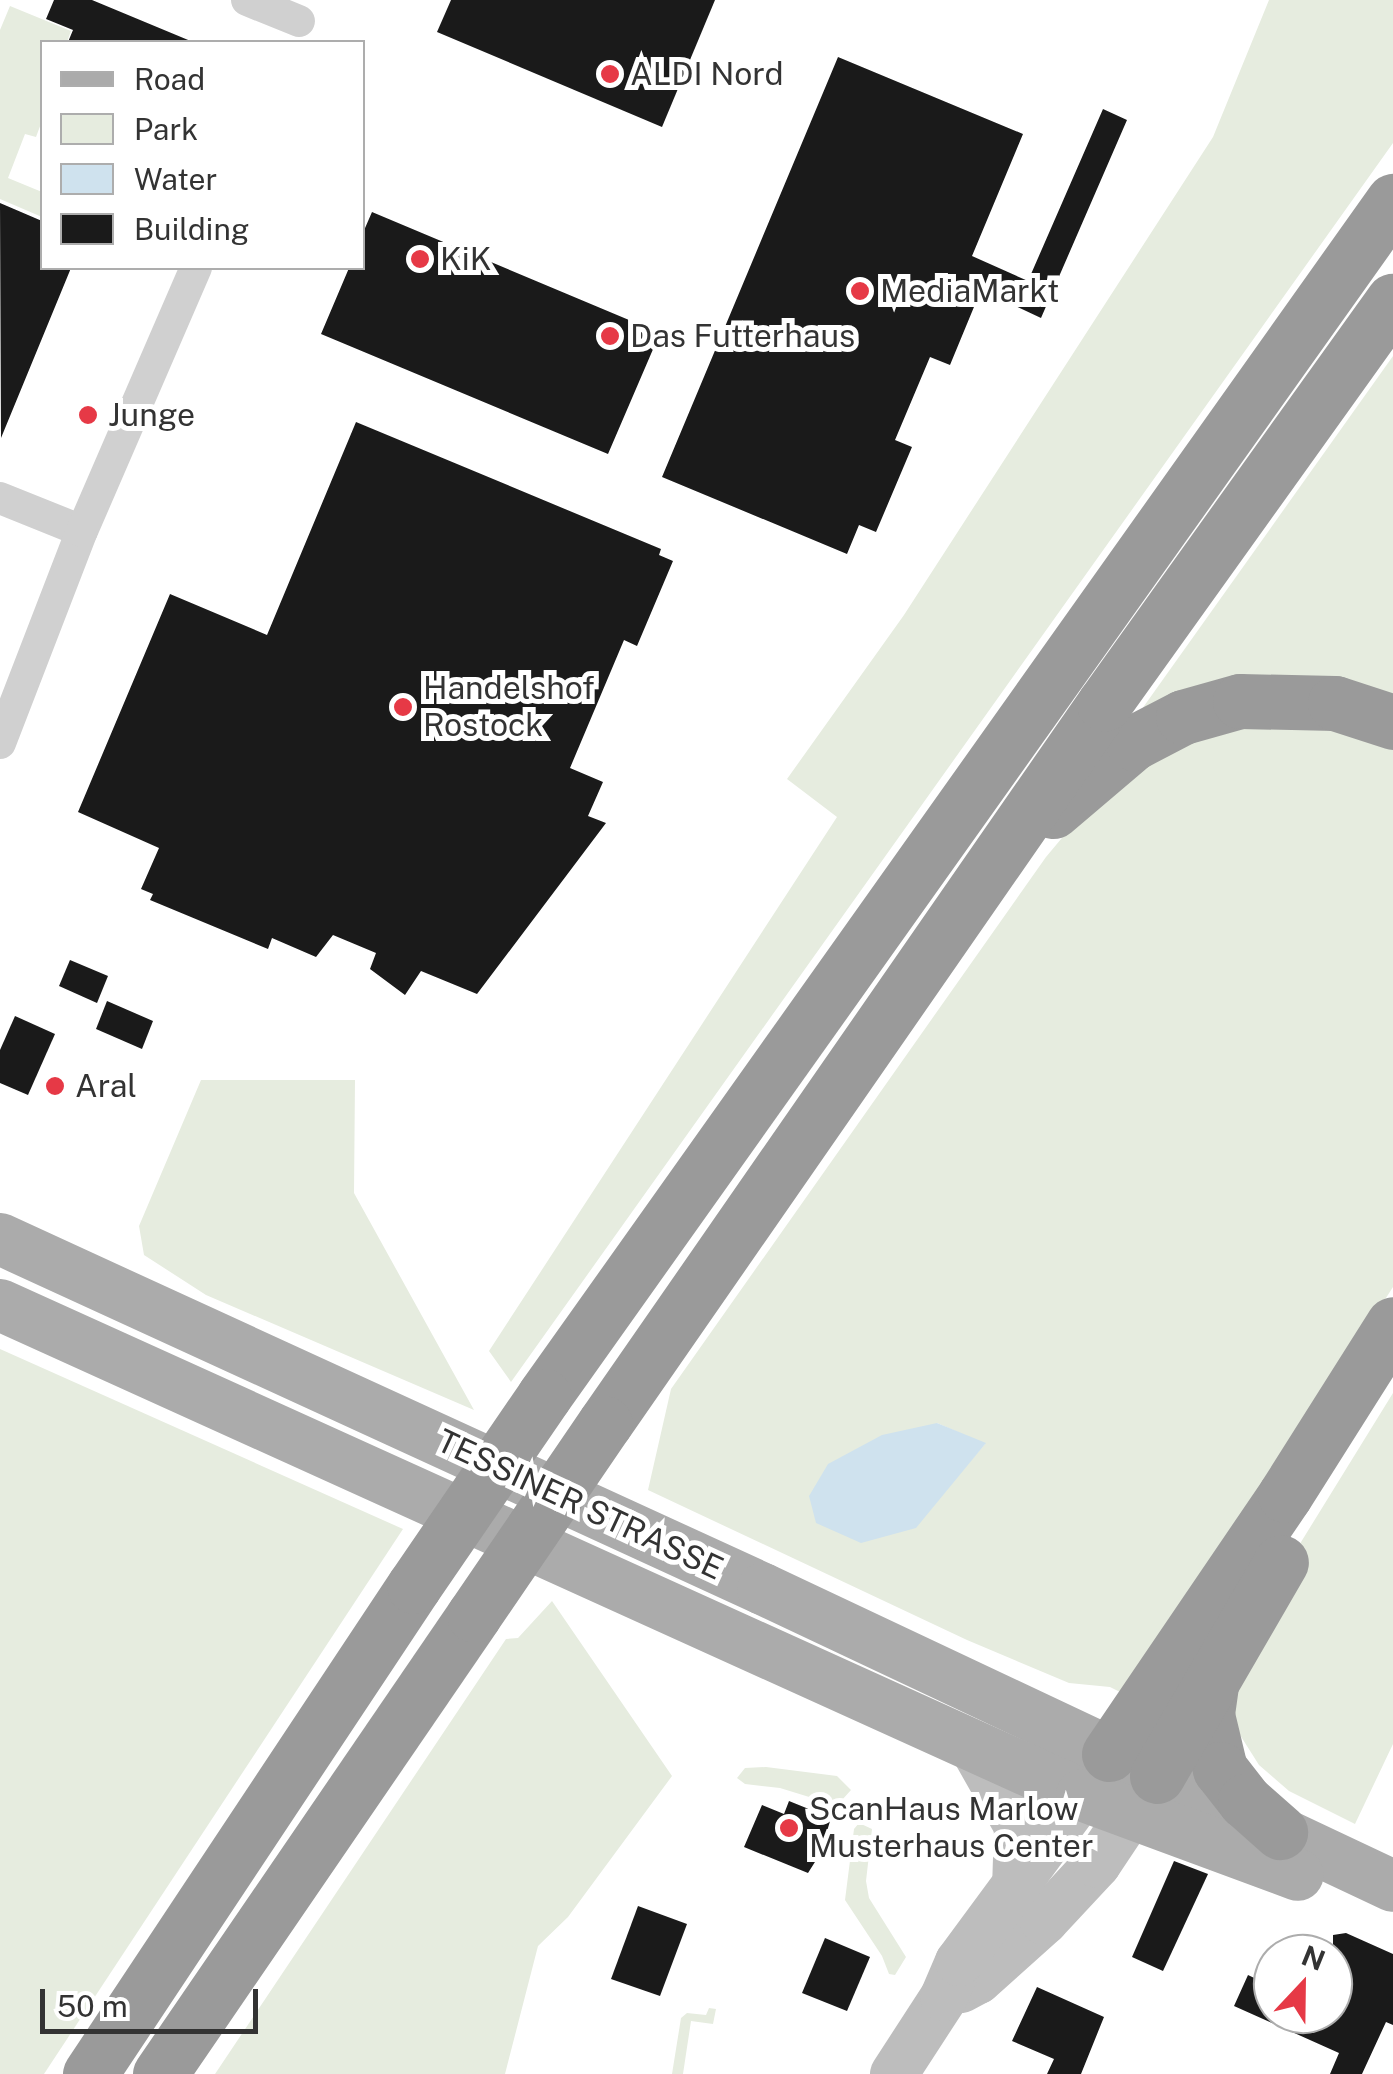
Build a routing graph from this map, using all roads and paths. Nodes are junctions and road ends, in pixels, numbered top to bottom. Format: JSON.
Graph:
{"nodes":[{"id":1,"x":247,"y":0,"type":"edge"},
{"id":2,"x":299,"y":21,"type":"edge"},
{"id":3,"x":1393,"y":201,"type":"edge"},
{"id":4,"x":195,"y":270,"type":"edge"},
{"id":5,"x":1393,"y":301,"type":"edge"},
{"id":6,"x":0,"y":498,"type":"edge"},
{"id":7,"x":82,"y":531,"type":"junction"},
{"id":8,"x":1393,"y":722,"type":"edge"},
{"id":9,"x":0,"y":743,"type":"edge"},
{"id":10,"x":1001,"y":855,"type":"junction"},
{"id":11,"x":0,"y":1239,"type":"edge"},
{"id":12,"x":0,"y":1305,"type":"edge"},
{"id":13,"x":1393,"y":1324,"type":"edge"},
{"id":14,"x":1393,"y":1374,"type":"edge"},
{"id":15,"x":1212,"y":1678,"type":"junction"},
{"id":16,"x":972,"y":1746,"type":"junction"},
{"id":17,"x":1120,"y":1784,"type":"junction"},
{"id":18,"x":1280,"y":1832,"type":"junction"},
{"id":19,"x":1393,"y":1886,"type":"edge"},
{"id":20,"x":1016,"y":1889,"type":"junction"},
{"id":21,"x":1393,"y":1910,"type":"edge"},
{"id":22,"x":944,"y":1997,"type":"junction"},
{"id":23,"x":90,"y":2074,"type":"edge"},
{"id":24,"x":160,"y":2074,"type":"edge"},
{"id":25,"x":894,"y":2074,"type":"edge"}],
"edges":[{"from":1,"to":2,"type":"street"},
{"from":3,"to":23,"type":"highway","bridge":true},
{"from":4,"to":7,"type":"street"},
{"from":5,"to":10,"type":"highway"},
{"from":6,"to":7,"type":"street"},
{"from":7,"to":9,"type":"street"},
{"from":8,"to":10,"type":"highway"},
{"from":10,"to":24,"type":"highway","bridge":true},
{"from":11,"to":17,"type":"main road","name":"TESSINER STRASSE"},
{"from":12,"to":16,"type":"main road","name":"TESSINER STRASSE"},
{"from":13,"to":17,"type":"highway"},
{"from":14,"to":15,"type":"highway"},
{"from":15,"to":17,"type":"highway"},
{"from":15,"to":18,"type":"highway"},
{"from":16,"to":17,"type":"main road","name":"TESSINER STRASSE"},
{"from":16,"to":20,"type":"street"},
{"from":17,"to":18,"type":"main road"},
{"from":17,"to":20,"type":"street"},
{"from":17,"to":21,"type":"main road"},
{"from":17,"to":22,"type":"street"},
{"from":18,"to":19,"type":"main road"},
{"from":20,"to":22,"type":"street"},
{"from":22,"to":25,"type":"street"}]}
